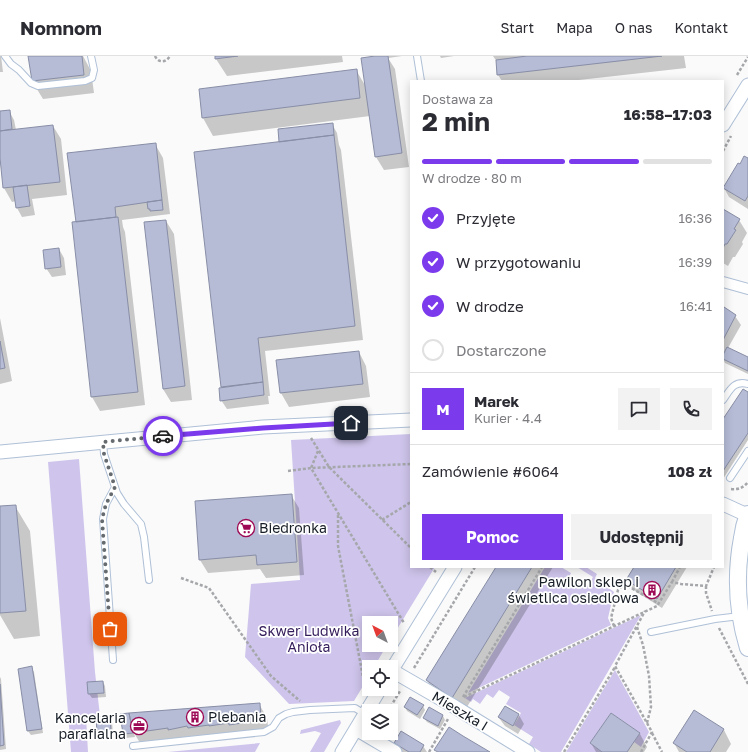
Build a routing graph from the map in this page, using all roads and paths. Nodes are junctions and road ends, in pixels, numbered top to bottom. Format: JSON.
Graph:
{"nodes":[{"id":1,"x":5,"y":56,"type":"edge"},
{"id":2,"x":91,"y":56,"type":"edge"},
{"id":3,"x":154,"y":56,"type":"edge"},
{"id":4,"x":170,"y":56,"type":"edge"},
{"id":5,"x":417,"y":56,"type":"edge"},
{"id":6,"x":421,"y":80,"type":"edge"},
{"id":7,"x":748,"y":85,"type":"edge"},
{"id":8,"x":724,"y":123,"type":"edge"},
{"id":9,"x":730,"y":281,"type":"edge"},
{"id":10,"x":748,"y":289,"type":"edge"},
{"id":11,"x":748,"y":384,"type":"edge"},
{"id":12,"x":724,"y":399,"type":"edge"},
{"id":13,"x":410,"y":420,"type":"edge"},
{"id":14,"x":309,"y":435,"type":"dead end"},
{"id":15,"x":103,"y":442,"type":"junction"},
{"id":16,"x":318,"y":451,"type":"junction"},
{"id":17,"x":748,"y":451,"type":"edge"},
{"id":18,"x":0,"y":452,"type":"edge"},
{"id":19,"x":410,"y":464,"type":"edge"},
{"id":20,"x":328,"y":467,"type":"junction"},
{"id":21,"x":311,"y":468,"type":"junction"},
{"id":22,"x":288,"y":471,"type":"dead end"},
{"id":23,"x":730,"y":478,"type":"dead end"},
{"id":24,"x":748,"y":482,"type":"edge"},
{"id":25,"x":115,"y":487,"type":"junction"},
{"id":26,"x":730,"y":489,"type":"dead end"},
{"id":27,"x":410,"y":503,"type":"edge"},
{"id":28,"x":724,"y":504,"type":"edge"},
{"id":29,"x":338,"y":513,"type":"junction"},
{"id":30,"x":748,"y":515,"type":"edge"},
{"id":31,"x":382,"y":520,"type":"junction"},
{"id":32,"x":410,"y":547,"type":"edge"},
{"id":33,"x":431,"y":568,"type":"edge"},
{"id":34,"x":454,"y":568,"type":"edge"},
{"id":35,"x":474,"y":568,"type":"edge"},
{"id":36,"x":541,"y":568,"type":"edge"},
{"id":37,"x":679,"y":568,"type":"edge"},
{"id":38,"x":714,"y":568,"type":"edge"},
{"id":39,"x":436,"y":572,"type":"dead end"},
{"id":40,"x":181,"y":578,"type":"dead end"},
{"id":41,"x":150,"y":580,"type":"dead end"},
{"id":42,"x":672,"y":582,"type":"junction"},
{"id":43,"x":706,"y":586,"type":"junction"},
{"id":44,"x":658,"y":603,"type":"junction"},
{"id":45,"x":645,"y":611,"type":"junction"},
{"id":46,"x":740,"y":616,"type":"junction"},
{"id":47,"x":715,"y":619,"type":"junction"},
{"id":48,"x":405,"y":623,"type":"dead end"},
{"id":49,"x":614,"y":626,"type":"junction"},
{"id":50,"x":637,"y":627,"type":"junction"},
{"id":51,"x":651,"y":632,"type":"dead end"},
{"id":52,"x":748,"y":648,"type":"edge"},
{"id":53,"x":113,"y":660,"type":"dead end"},
{"id":54,"x":398,"y":660,"type":"edge"},
{"id":55,"x":615,"y":666,"type":"junction"},
{"id":56,"x":412,"y":671,"type":"dead end"},
{"id":57,"x":362,"y":674,"type":"edge"},
{"id":58,"x":398,"y":674,"type":"edge"},
{"id":59,"x":748,"y":684,"type":"edge"},
{"id":60,"x":400,"y":692,"type":"dead end"},
{"id":61,"x":459,"y":702,"type":"junction"},
{"id":62,"x":392,"y":704,"type":"edge"},
{"id":63,"x":310,"y":710,"type":"junction"},
{"id":64,"x":362,"y":712,"type":"edge"},
{"id":65,"x":362,"y":719,"type":"edge"},
{"id":66,"x":647,"y":724,"type":"junction"},
{"id":67,"x":356,"y":729,"type":"junction"},
{"id":68,"x":652,"y":732,"type":"junction"},
{"id":69,"x":133,"y":746,"type":"dead end"},
{"id":70,"x":342,"y":752,"type":"edge"},
{"id":71,"x":395,"y":752,"type":"edge"},
{"id":72,"x":429,"y":752,"type":"edge"},
{"id":73,"x":528,"y":752,"type":"edge"},
{"id":74,"x":564,"y":752,"type":"edge"},
{"id":75,"x":641,"y":752,"type":"edge"},
{"id":76,"x":662,"y":752,"type":"edge"}],
"edges":[{"from":1,"to":2,"type":"lane"},
{"from":3,"to":4,"type":"path"},
{"from":5,"to":6,"type":"lane"},
{"from":7,"to":8,"type":"street"},
{"from":9,"to":10,"type":"street"},
{"from":11,"to":12,"type":"lane"},
{"from":13,"to":15,"type":"street"},
{"from":14,"to":16,"type":"path"},
{"from":15,"to":18,"type":"street"},
{"from":15,"to":25,"type":"lane"},
{"from":16,"to":20,"type":"path"},
{"from":16,"to":21,"type":"path"},
{"from":17,"to":23,"type":"lane"},
{"from":19,"to":20,"type":"path"},
{"from":20,"to":21,"type":"path"},
{"from":20,"to":31,"type":"path"},
{"from":21,"to":22,"type":"path"},
{"from":21,"to":29,"type":"path"},
{"from":24,"to":26,"type":"path"},
{"from":25,"to":41,"type":"lane"},
{"from":25,"to":53,"type":"lane"},
{"from":27,"to":31,"type":"path"},
{"from":28,"to":30,"type":"street"},
{"from":29,"to":48,"type":"path"},
{"from":29,"to":57,"type":"path"},
{"from":30,"to":46,"type":"street"},
{"from":31,"to":32,"type":"path"},
{"from":33,"to":39,"type":"path"},
{"from":34,"to":54,"type":"street"},
{"from":35,"to":56,"type":"path"},
{"from":36,"to":61,"type":"path"},
{"from":37,"to":42,"type":"path"},
{"from":38,"to":43,"type":"path"},
{"from":40,"to":63,"type":"path"},
{"from":42,"to":43,"type":"path"},
{"from":42,"to":44,"type":"path"},
{"from":43,"to":47,"type":"path"},
{"from":44,"to":45,"type":"path"},
{"from":44,"to":49,"type":"path"},
{"from":45,"to":49,"type":"path"},
{"from":45,"to":50,"type":"path"},
{"from":46,"to":47,"type":"lane"},
{"from":46,"to":52,"type":"street"},
{"from":47,"to":51,"type":"lane"},
{"from":47,"to":59,"type":"path"},
{"from":49,"to":61,"type":"path"},
{"from":50,"to":55,"type":"path"},
{"from":50,"to":66,"type":"path"},
{"from":55,"to":66,"type":"path"},
{"from":55,"to":74,"type":"path"},
{"from":58,"to":61,"type":"street","name":"Mieszka I"},
{"from":60,"to":62,"type":"path"},
{"from":61,"to":72,"type":"path"},
{"from":61,"to":73,"type":"street","name":"Mieszka I"},
{"from":63,"to":64,"type":"lane"},
{"from":63,"to":69,"type":"lane"},
{"from":65,"to":67,"type":"street"},
{"from":66,"to":68,"type":"path"},
{"from":67,"to":70,"type":"street"},
{"from":67,"to":71,"type":"street"},
{"from":68,"to":75,"type":"path"},
{"from":68,"to":76,"type":"path"}]}
